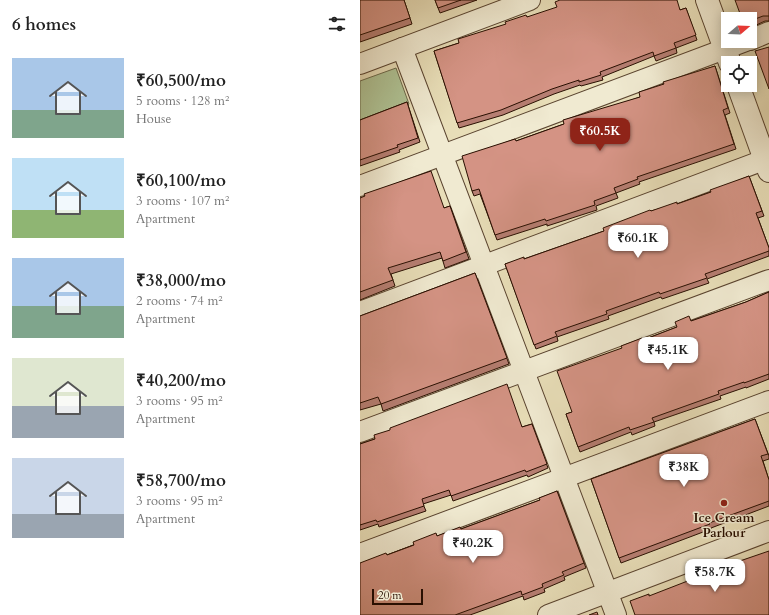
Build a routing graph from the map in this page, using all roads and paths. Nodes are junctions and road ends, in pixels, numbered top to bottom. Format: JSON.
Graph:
{"nodes":[{"id":1,"x":530,"y":0,"type":"edge"},
{"id":2,"x":707,"y":0,"type":"edge"},
{"id":3,"x":769,"y":32,"type":"edge"},
{"id":4,"x":757,"y":37,"type":"edge"},
{"id":5,"x":402,"y":48,"type":"junction"},
{"id":6,"x":737,"y":48,"type":"edge"},
{"id":7,"x":727,"y":56,"type":"edge"},
{"id":8,"x":721,"y":58,"type":"edge"},
{"id":9,"x":360,"y":64,"type":"edge"},
{"id":10,"x":741,"y":92,"type":"edge"},
{"id":11,"x":442,"y":155,"type":"junction"},
{"id":12,"x":768,"y":163,"type":"edge"},
{"id":13,"x":360,"y":186,"type":"edge"},
{"id":14,"x":484,"y":266,"type":"junction"},
{"id":15,"x":769,"y":280,"type":"edge"},
{"id":16,"x":360,"y":312,"type":"edge"},
{"id":17,"x":524,"y":371,"type":"junction"},
{"id":18,"x":769,"y":401,"type":"edge"},
{"id":19,"x":360,"y":432,"type":"edge"},
{"id":20,"x":564,"y":477,"type":"junction"},
{"id":21,"x":769,"y":531,"type":"edge"},
{"id":22,"x":360,"y":554,"type":"edge"},
{"id":23,"x":608,"y":592,"type":"junction"},
{"id":24,"x":548,"y":615,"type":"edge"},
{"id":25,"x":616,"y":615,"type":"edge"}],
"edges":[{"from":1,"to":5,"type":"street"},
{"from":2,"to":7,"type":"street"},
{"from":3,"to":4,"type":"street"},
{"from":5,"to":9,"type":"street"},
{"from":5,"to":11,"type":"street"},
{"from":6,"to":7,"type":"street"},
{"from":8,"to":11,"type":"street"},
{"from":10,"to":12,"type":"street"},
{"from":11,"to":13,"type":"street"},
{"from":11,"to":14,"type":"street"},
{"from":12,"to":14,"type":"street"},
{"from":14,"to":16,"type":"street"},
{"from":14,"to":17,"type":"street"},
{"from":15,"to":17,"type":"street"},
{"from":17,"to":19,"type":"street"},
{"from":17,"to":20,"type":"street"},
{"from":18,"to":20,"type":"street"},
{"from":20,"to":22,"type":"street"},
{"from":20,"to":23,"type":"street"},
{"from":21,"to":23,"type":"street"},
{"from":23,"to":24,"type":"street"},
{"from":23,"to":25,"type":"street"}]}
